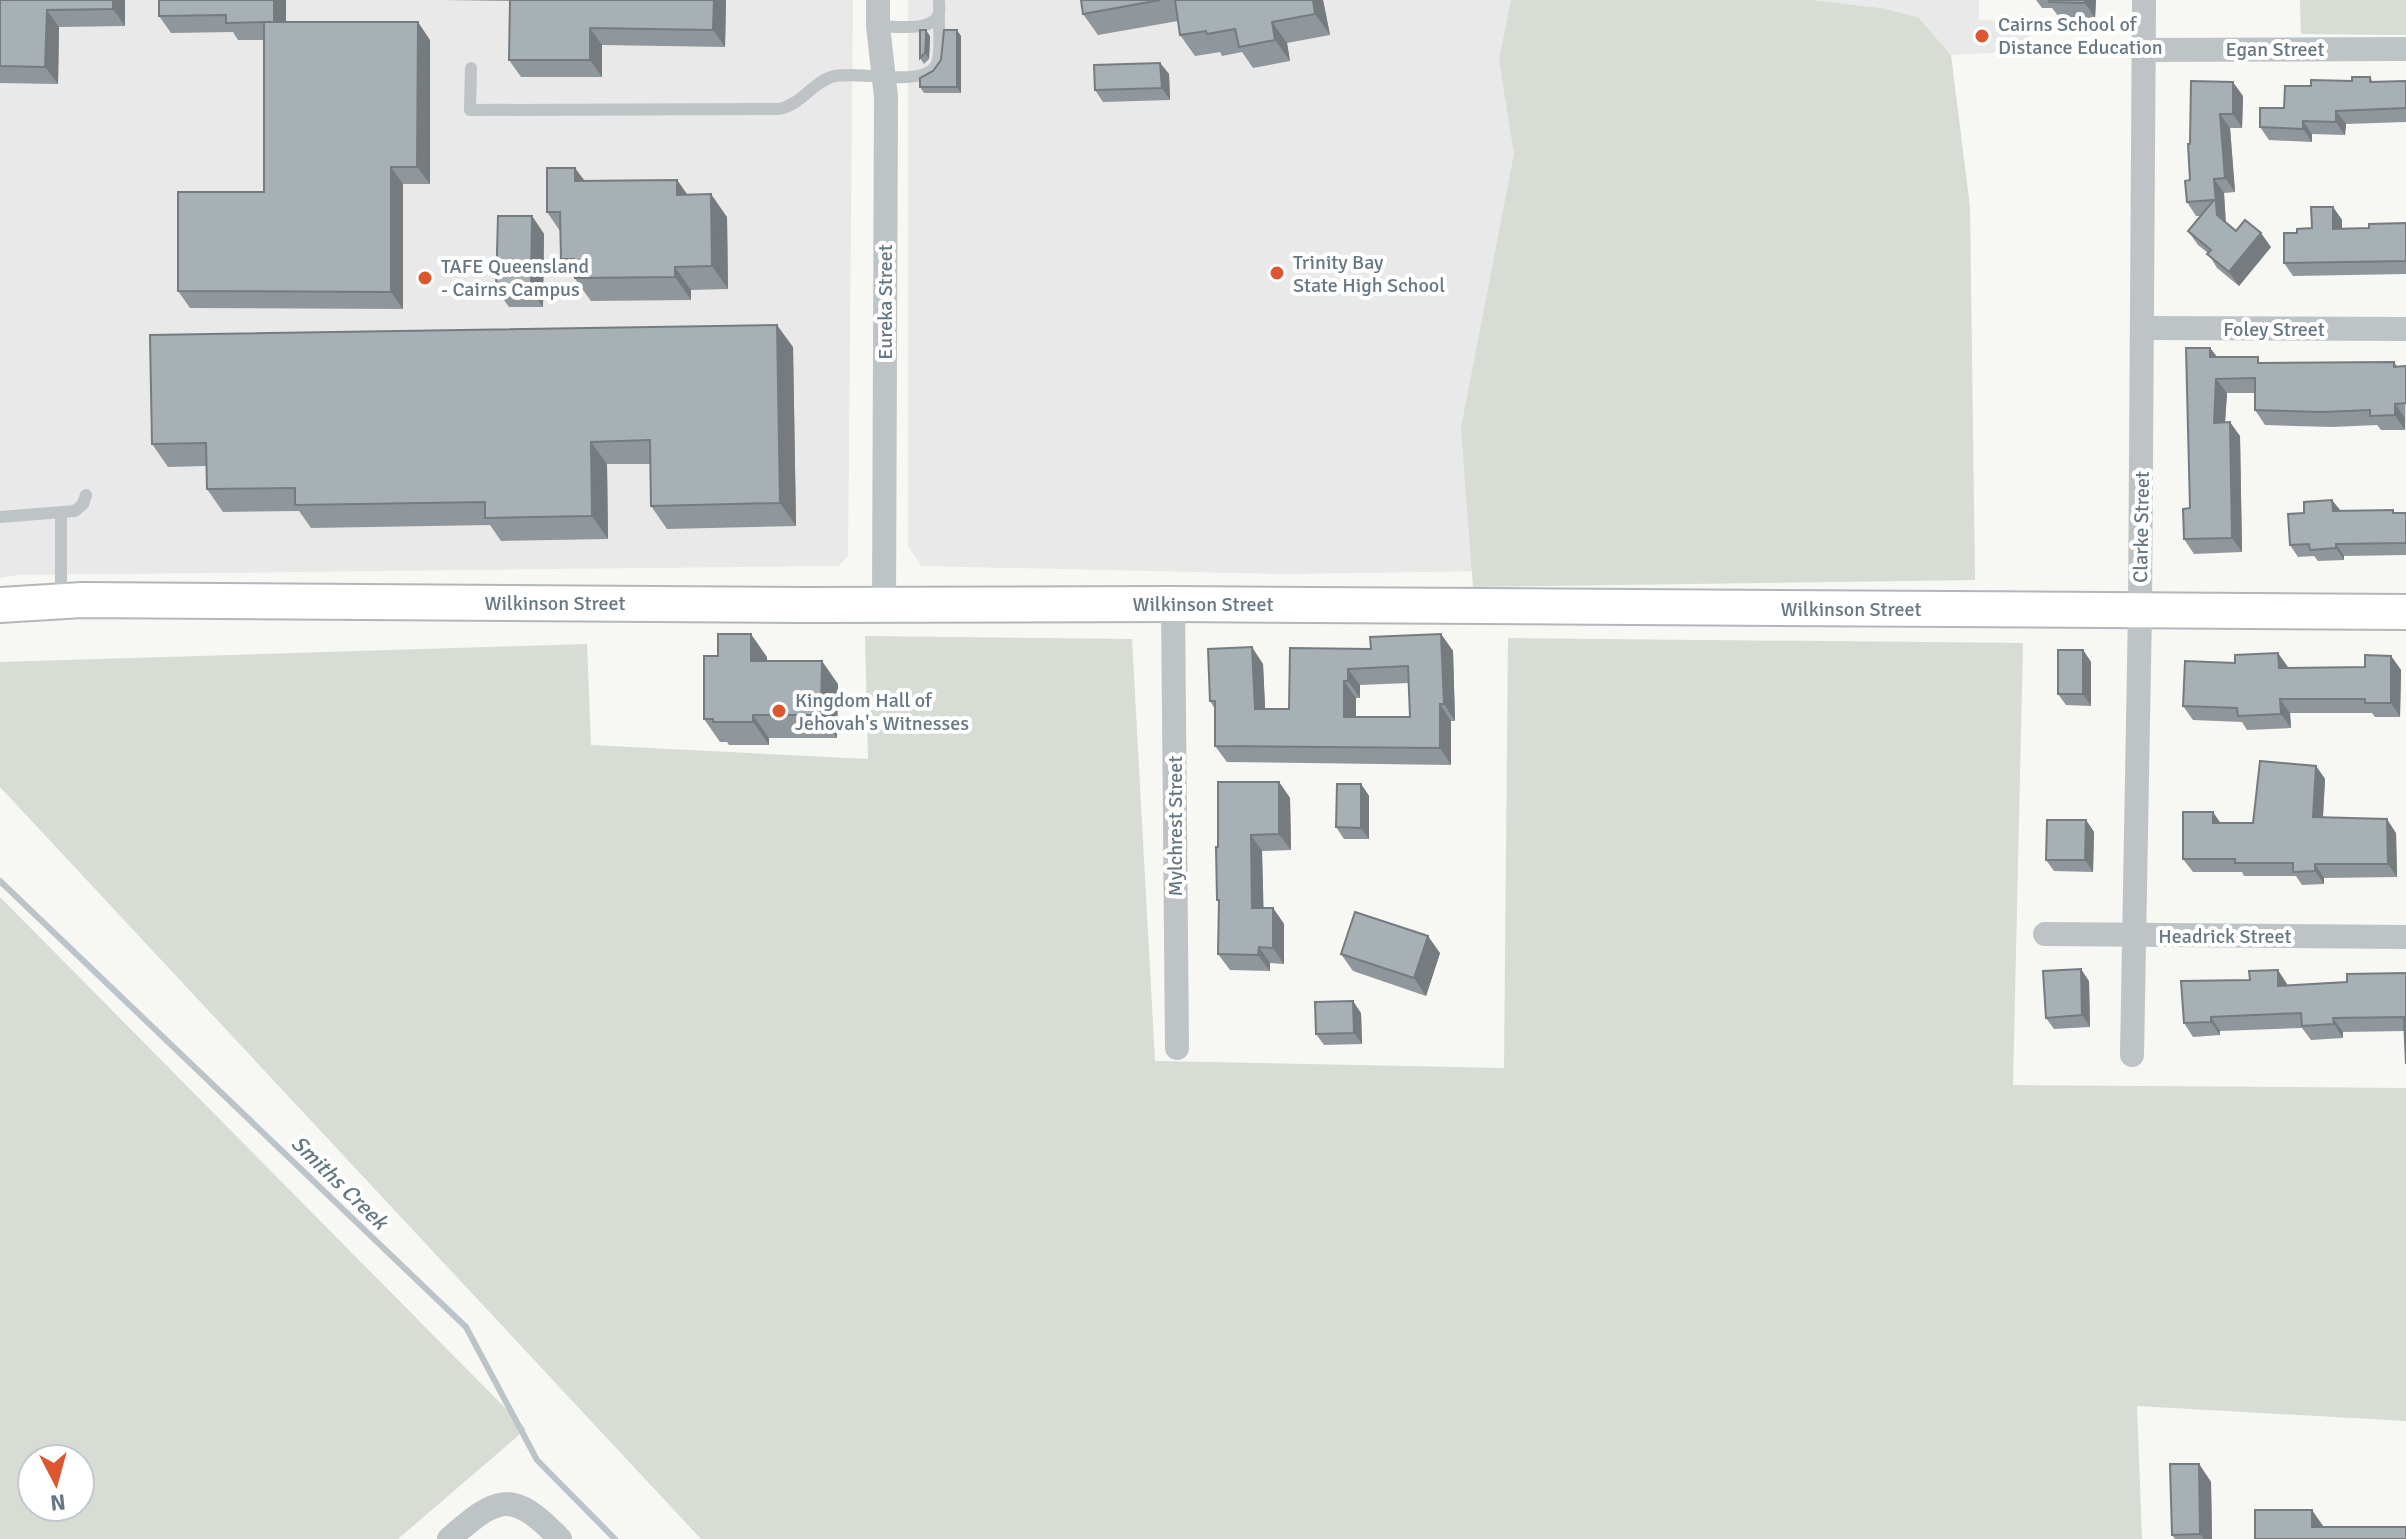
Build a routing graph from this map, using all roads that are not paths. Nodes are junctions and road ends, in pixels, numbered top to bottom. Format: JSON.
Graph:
{"nodes":[{"id":1,"x":878,"y":0,"type":"edge"},
{"id":2,"x":2144,"y":0,"type":"edge"},
{"id":3,"x":939,"y":7,"type":"edge"},
{"id":4,"x":878,"y":26,"type":"junction"},
{"id":5,"x":2406,"y":49,"type":"edge"},
{"id":6,"x":2144,"y":50,"type":"junction"},
{"id":7,"x":471,"y":68,"type":"dead end"},
{"id":8,"x":885,"y":76,"type":"junction"},
{"id":9,"x":2143,"y":328,"type":"junction"},
{"id":10,"x":2406,"y":329,"type":"edge"},
{"id":11,"x":86,"y":495,"type":"dead end"},
{"id":12,"x":61,"y":514,"type":"junction"},
{"id":13,"x":0,"y":517,"type":"edge"},
{"id":14,"x":61,"y":600,"type":"junction"},
{"id":15,"x":1173,"y":604,"type":"junction"},
{"id":16,"x":0,"y":605,"type":"edge"},
{"id":17,"x":884,"y":605,"type":"junction"},
{"id":18,"x":2140,"y":611,"type":"junction"},
{"id":19,"x":2406,"y":612,"type":"edge"},
{"id":20,"x":2045,"y":934,"type":"dead end"},
{"id":21,"x":2133,"y":935,"type":"junction"},
{"id":22,"x":2406,"y":937,"type":"edge"},
{"id":23,"x":1177,"y":1048,"type":"dead end"},
{"id":24,"x":2132,"y":1055,"type":"dead end"},
{"id":25,"x":449,"y":1539,"type":"edge"},
{"id":26,"x":560,"y":1539,"type":"edge"}],
"edges":[{"from":1,"to":4,"type":"street","name":"Eureka Street"},
{"from":2,"to":6,"type":"street","name":"Clarke Street"},
{"from":3,"to":4,"type":"lane"},
{"from":3,"to":8,"type":"lane"},
{"from":4,"to":8,"type":"street","name":"Eureka Street"},
{"from":5,"to":6,"type":"street","name":"Egan Street"},
{"from":6,"to":9,"type":"street","name":"Clarke Street"},
{"from":7,"to":8,"type":"lane"},
{"from":8,"to":17,"type":"street","name":"Eureka Street"},
{"from":9,"to":10,"type":"street","name":"Foley Street"},
{"from":9,"to":18,"type":"street","name":"Clarke Street"},
{"from":11,"to":12,"type":"lane"},
{"from":12,"to":13,"type":"lane"},
{"from":12,"to":14,"type":"lane"},
{"from":14,"to":16,"type":"street","name":"Wilkinson Street"},
{"from":14,"to":17,"type":"street","name":"Wilkinson Street"},
{"from":15,"to":17,"type":"street","name":"Wilkinson Street"},
{"from":15,"to":18,"type":"street","name":"Wilkinson Street"},
{"from":15,"to":23,"type":"street","name":"Mylchrest Street"},
{"from":18,"to":19,"type":"street","name":"Wilkinson Street"},
{"from":18,"to":21,"type":"street","name":"Clarke Street"},
{"from":20,"to":21,"type":"street","name":"Headrick Street"},
{"from":21,"to":22,"type":"street","name":"Headrick Street"},
{"from":21,"to":24,"type":"street","name":"Clarke Street"},
{"from":25,"to":26,"type":"street"}]}
